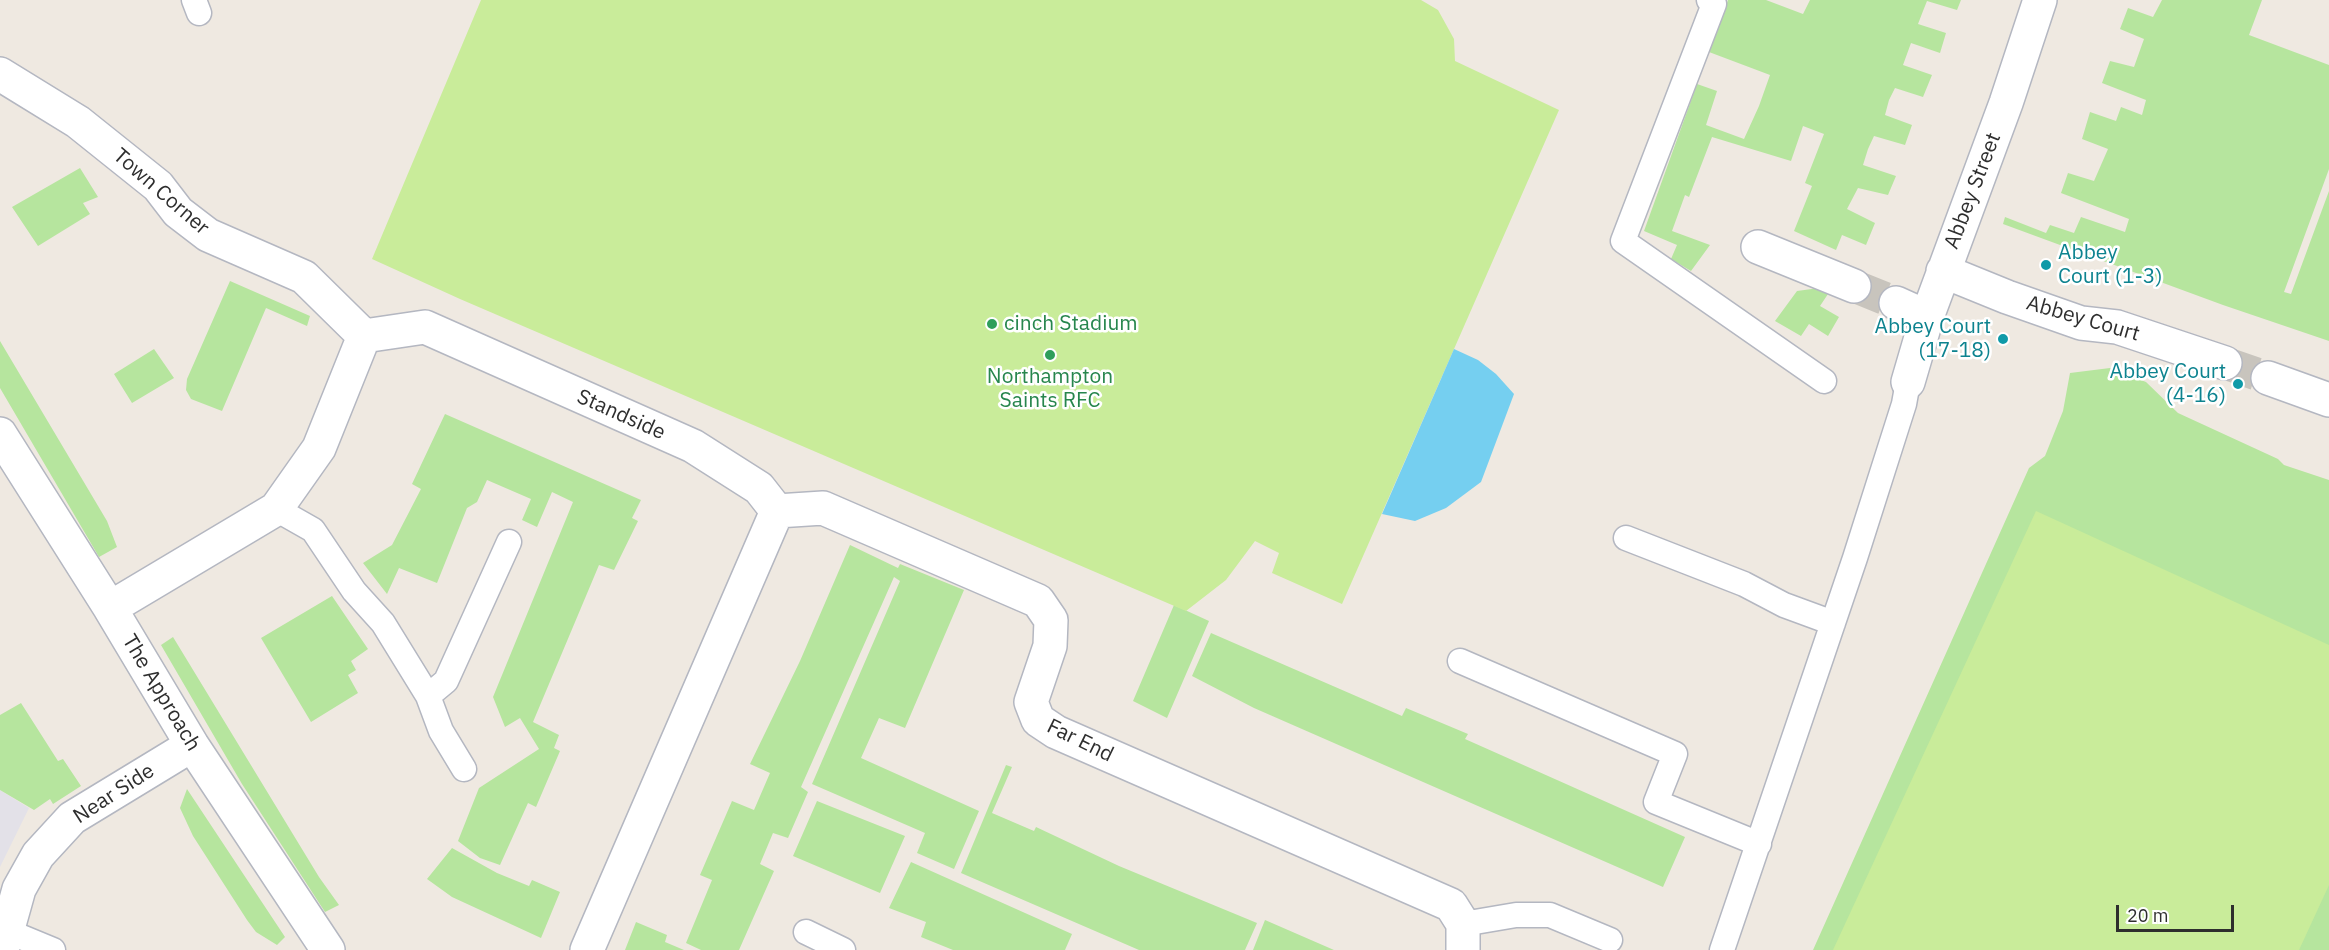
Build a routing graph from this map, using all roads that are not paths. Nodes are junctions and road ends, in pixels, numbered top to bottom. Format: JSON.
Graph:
{"nodes":[{"id":1,"x":1709,"y":0,"type":"edge"},
{"id":2,"x":2040,"y":0,"type":"edge"},
{"id":3,"x":5,"y":85,"type":"edge"},
{"id":4,"x":1758,"y":247,"type":"dead end"},
{"id":5,"x":1943,"y":271,"type":"junction"},
{"id":6,"x":1854,"y":286,"type":"tunnel mouth"},
{"id":7,"x":1896,"y":303,"type":"tunnel mouth"},
{"id":8,"x":1927,"y":317,"type":"junction"},
{"id":9,"x":364,"y":336,"type":"junction"},
{"id":10,"x":2225,"y":363,"type":"tunnel mouth"},
{"id":11,"x":2268,"y":378,"type":"tunnel mouth"},
{"id":12,"x":1824,"y":381,"type":"dead end"},
{"id":13,"x":1908,"y":382,"type":"joint"},
{"id":14,"x":2329,"y":400,"type":"edge"},
{"id":15,"x":4,"y":448,"type":"edge"},
{"id":16,"x":276,"y":509,"type":"junction"},
{"id":17,"x":777,"y":511,"type":"junction"},
{"id":18,"x":1626,"y":538,"type":"dead end"},
{"id":19,"x":509,"y":542,"type":"dead end"},
{"id":20,"x":110,"y":608,"type":"junction"},
{"id":21,"x":1833,"y":623,"type":"junction"},
{"id":22,"x":1460,"y":661,"type":"dead end"},
{"id":23,"x":428,"y":696,"type":"junction"},
{"id":24,"x":192,"y":745,"type":"junction"},
{"id":25,"x":464,"y":769,"type":"dead end"},
{"id":26,"x":1759,"y":844,"type":"junction"},
{"id":27,"x":806,"y":932,"type":"dead end"},
{"id":28,"x":1463,"y":937,"type":"edge"},
{"id":29,"x":1610,"y":940,"type":"dead end"},
{"id":30,"x":4,"y":941,"type":"edge"},
{"id":31,"x":327,"y":949,"type":"edge"},
{"id":32,"x":54,"y":950,"type":"edge"},
{"id":33,"x":587,"y":950,"type":"edge"},
{"id":34,"x":843,"y":950,"type":"edge"},
{"id":35,"x":1722,"y":950,"type":"edge"}],
"edges":[{"from":1,"to":12,"type":"lane"},
{"from":2,"to":5,"type":"street","name":"Abbey Street"},
{"from":3,"to":9,"type":"street","name":"Town Corner"},
{"from":4,"to":6,"type":"street"},
{"from":5,"to":8,"type":"street","name":"Abbey Street"},
{"from":5,"to":10,"type":"street","name":"Abbey Court"},
{"from":7,"to":8,"type":"street"},
{"from":8,"to":13,"type":"street","name":"Abbey Street"},
{"from":9,"to":16,"type":"street"},
{"from":9,"to":17,"type":"street","name":"Standside"},
{"from":11,"to":14,"type":"street"},
{"from":13,"to":21,"type":"lane"},
{"from":15,"to":20,"type":"street","name":"The Approach"},
{"from":16,"to":20,"type":"street"},
{"from":16,"to":23,"type":"lane"},
{"from":17,"to":28,"type":"street","name":"Far End"},
{"from":17,"to":33,"type":"street"},
{"from":18,"to":21,"type":"lane"},
{"from":19,"to":23,"type":"lane"},
{"from":20,"to":24,"type":"street","name":"The Approach"},
{"from":21,"to":26,"type":"lane"},
{"from":22,"to":26,"type":"lane"},
{"from":23,"to":25,"type":"lane"},
{"from":24,"to":30,"type":"street","name":"Near Side"},
{"from":24,"to":31,"type":"street","name":"The Approach"},
{"from":26,"to":35,"type":"lane"},
{"from":27,"to":34,"type":"lane"},
{"from":28,"to":29,"type":"lane"},
{"from":30,"to":32,"type":"lane"}]}
